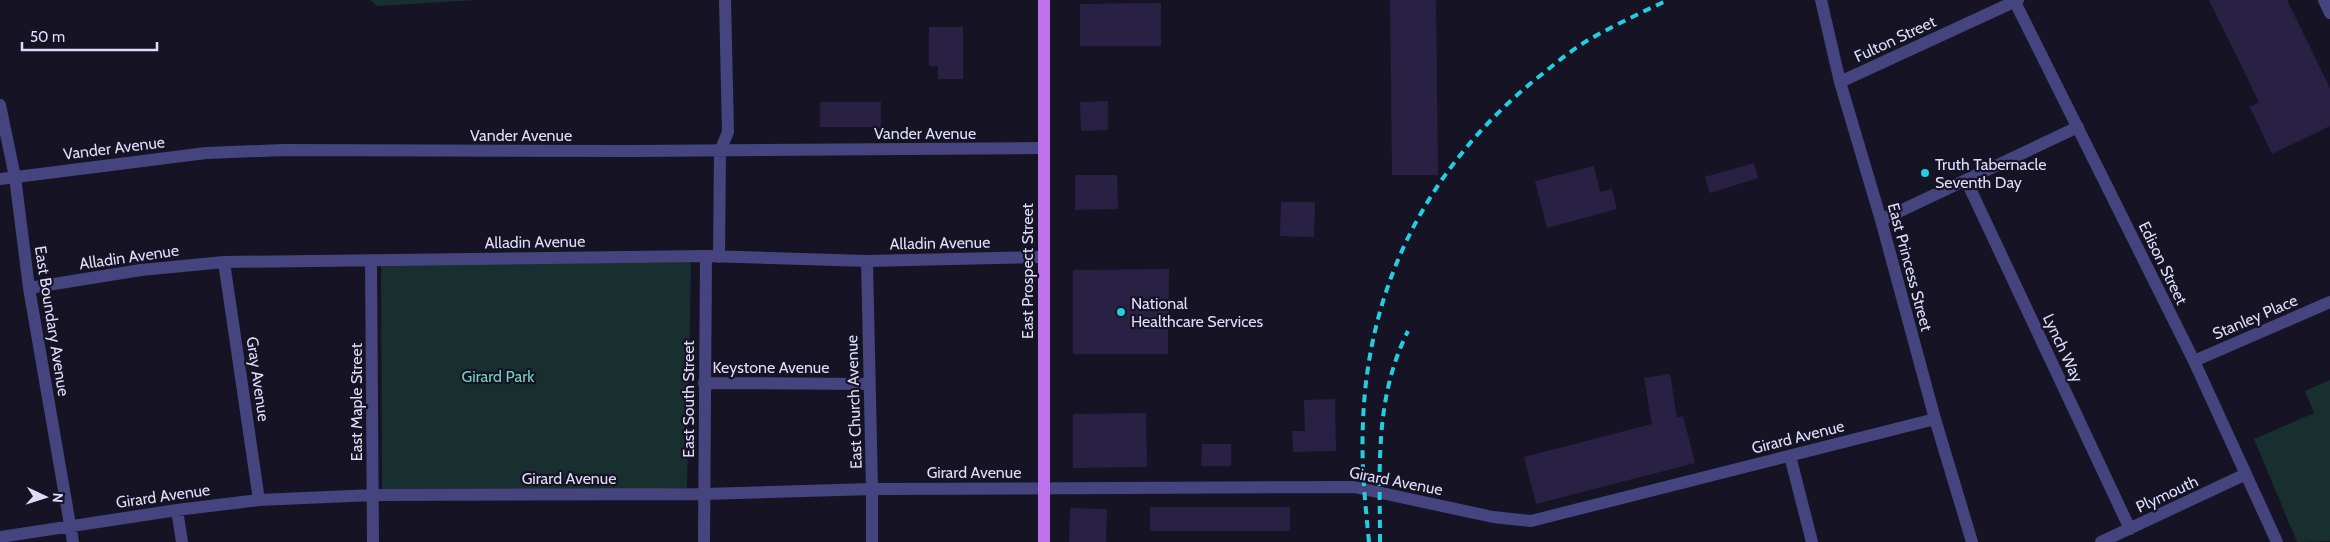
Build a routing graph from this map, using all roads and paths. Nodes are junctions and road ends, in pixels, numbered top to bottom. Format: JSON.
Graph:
{"nodes":[{"id":1,"x":725,"y":0,"type":"edge"},
{"id":2,"x":1044,"y":0,"type":"edge"},
{"id":3,"x":1821,"y":0,"type":"edge"},
{"id":4,"x":2324,"y":0,"type":"edge"},
{"id":5,"x":2016,"y":1,"type":"edge"},
{"id":6,"x":2330,"y":13,"type":"edge"},
{"id":7,"x":1840,"y":82,"type":"junction"},
{"id":8,"x":0,"y":105,"type":"edge"},
{"id":9,"x":2078,"y":127,"type":"junction"},
{"id":10,"x":1043,"y":148,"type":"junction"},
{"id":11,"x":720,"y":151,"type":"junction"},
{"id":12,"x":15,"y":176,"type":"junction"},
{"id":13,"x":0,"y":180,"type":"edge"},
{"id":14,"x":1966,"y":180,"type":"junction"},
{"id":15,"x":1881,"y":220,"type":"junction"},
{"id":16,"x":706,"y":256,"type":"junction"},
{"id":17,"x":719,"y":257,"type":"junction"},
{"id":18,"x":1043,"y":257,"type":"junction"},
{"id":19,"x":371,"y":261,"type":"junction"},
{"id":20,"x":867,"y":261,"type":"junction"},
{"id":21,"x":224,"y":262,"type":"junction"},
{"id":22,"x":29,"y":288,"type":"junction"},
{"id":23,"x":2330,"y":302,"type":"edge"},
{"id":24,"x":2194,"y":361,"type":"junction"},
{"id":25,"x":704,"y":383,"type":"junction"},
{"id":26,"x":869,"y":384,"type":"junction"},
{"id":27,"x":1935,"y":419,"type":"junction"},
{"id":28,"x":1790,"y":456,"type":"junction"},
{"id":29,"x":2246,"y":474,"type":"junction"},
{"id":30,"x":1044,"y":488,"type":"junction"},
{"id":31,"x":872,"y":489,"type":"junction"},
{"id":32,"x":704,"y":494,"type":"junction"},
{"id":33,"x":373,"y":495,"type":"junction"},
{"id":34,"x":259,"y":500,"type":"junction"},
{"id":35,"x":177,"y":510,"type":"junction"},
{"id":36,"x":70,"y":527,"type":"junction"},
{"id":37,"x":2130,"y":529,"type":"junction"},
{"id":38,"x":0,"y":537,"type":"edge"},
{"id":39,"x":73,"y":542,"type":"edge"},
{"id":40,"x":182,"y":542,"type":"edge"},
{"id":41,"x":373,"y":542,"type":"edge"},
{"id":42,"x":704,"y":542,"type":"edge"},
{"id":43,"x":872,"y":542,"type":"edge"},
{"id":44,"x":1044,"y":542,"type":"edge"},
{"id":45,"x":1812,"y":542,"type":"edge"},
{"id":46,"x":1972,"y":542,"type":"edge"},
{"id":47,"x":2101,"y":542,"type":"edge"},
{"id":48,"x":2277,"y":542,"type":"edge"}],
"edges":[{"from":1,"to":11,"type":"street"},
{"from":2,"to":10,"type":"main road","name":"East Prospect Street"},
{"from":3,"to":7,"type":"street","name":"East Princess Street"},
{"from":4,"to":6,"type":"street"},
{"from":5,"to":7,"type":"street","name":"Fulton Street"},
{"from":5,"to":9,"type":"street","name":"Edison Street"},
{"from":7,"to":15,"type":"street","name":"East Princess Street"},
{"from":8,"to":12,"type":"street","name":"East Boundary Avenue"},
{"from":9,"to":14,"type":"street"},
{"from":9,"to":24,"type":"street","name":"Edison Street"},
{"from":10,"to":11,"type":"street","name":"Vander Avenue"},
{"from":10,"to":18,"type":"main road","name":"East Prospect Street"},
{"from":11,"to":12,"type":"street","name":"Vander Avenue"},
{"from":11,"to":17,"type":"street"},
{"from":12,"to":13,"type":"street","name":"Vander Avenue"},
{"from":12,"to":22,"type":"street","name":"East Boundary Avenue"},
{"from":14,"to":15,"type":"street"},
{"from":14,"to":37,"type":"street","name":"Lynch Way"},
{"from":15,"to":27,"type":"street","name":"East Princess Street"},
{"from":16,"to":17,"type":"street","name":"Alladin Avenue"},
{"from":16,"to":19,"type":"street","name":"Alladin Avenue"},
{"from":16,"to":25,"type":"street","name":"East South Street"},
{"from":17,"to":20,"type":"street","name":"Alladin Avenue"},
{"from":18,"to":20,"type":"street","name":"Alladin Avenue"},
{"from":18,"to":30,"type":"main road","name":"East Prospect Street"},
{"from":19,"to":21,"type":"street","name":"Alladin Avenue"},
{"from":19,"to":33,"type":"street","name":"East Maple Street"},
{"from":20,"to":26,"type":"street","name":"East Church Avenue"},
{"from":21,"to":22,"type":"street","name":"Alladin Avenue"},
{"from":21,"to":34,"type":"street","name":"Gray Avenue"},
{"from":22,"to":36,"type":"street","name":"East Boundary Avenue"},
{"from":23,"to":24,"type":"street","name":"Stanley Place"},
{"from":24,"to":29,"type":"street","name":"Edison Street"},
{"from":25,"to":26,"type":"street","name":"Keystone Avenue"},
{"from":25,"to":32,"type":"street","name":"East South Street"},
{"from":26,"to":31,"type":"street","name":"East Church Avenue"},
{"from":27,"to":28,"type":"street","name":"Girard Avenue"},
{"from":27,"to":46,"type":"street","name":"East Princess Street"},
{"from":28,"to":30,"type":"street","name":"Girard Avenue"},
{"from":28,"to":45,"type":"street"},
{"from":29,"to":37,"type":"street","name":"Plymouth"},
{"from":29,"to":48,"type":"street","name":"Edison Street"},
{"from":30,"to":31,"type":"street","name":"Girard Avenue"},
{"from":30,"to":44,"type":"main road","name":"East Prospect Street"},
{"from":31,"to":32,"type":"street","name":"Girard Avenue"},
{"from":31,"to":43,"type":"street","name":"East Church Avenue"},
{"from":32,"to":33,"type":"street","name":"Girard Avenue"},
{"from":32,"to":42,"type":"street","name":"East South Street"},
{"from":33,"to":34,"type":"street","name":"Girard Avenue"},
{"from":33,"to":41,"type":"street","name":"East Maple Street"},
{"from":34,"to":35,"type":"street","name":"Girard Avenue"},
{"from":35,"to":36,"type":"street","name":"Girard Avenue"},
{"from":35,"to":40,"type":"street"},
{"from":36,"to":38,"type":"street","name":"Girard Avenue"},
{"from":36,"to":39,"type":"street","name":"East Boundary Avenue"},
{"from":37,"to":47,"type":"street","name":"Plymouth"}]}
